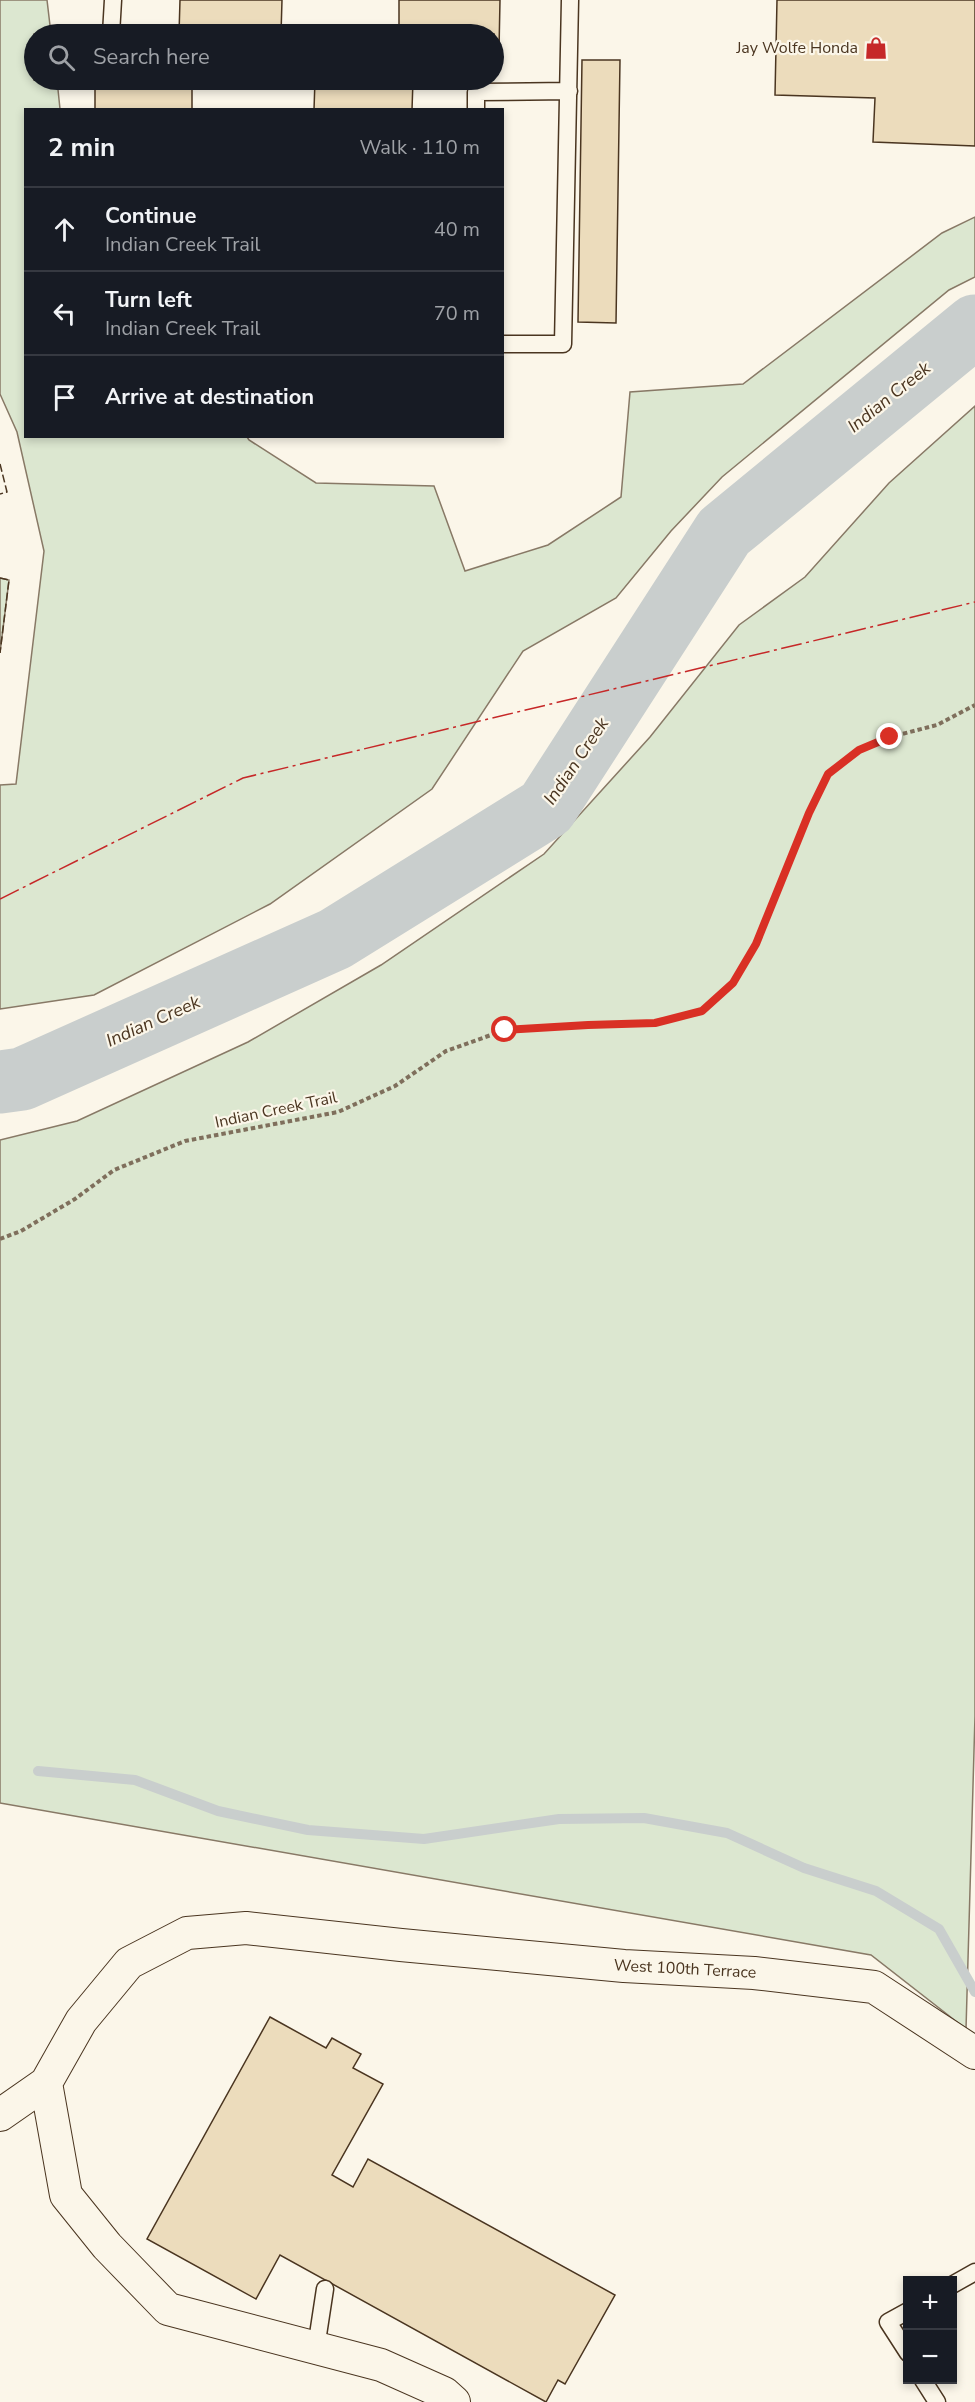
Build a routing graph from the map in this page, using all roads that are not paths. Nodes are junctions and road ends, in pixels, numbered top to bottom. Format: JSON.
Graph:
{"nodes":[{"id":1,"x":113,"y":0,"type":"edge"},
{"id":2,"x":570,"y":0,"type":"edge"},
{"id":3,"x":112,"y":24,"type":"edge"},
{"id":4,"x":569,"y":91,"type":"junction"},
{"id":5,"x":476,"y":108,"type":"edge"},
{"id":6,"x":504,"y":344,"type":"edge"},
{"id":7,"x":975,"y":2053,"type":"edge"},
{"id":8,"x":46,"y":2083,"type":"junction"},
{"id":9,"x":0,"y":2115,"type":"edge"},
{"id":10,"x":975,"y":2272,"type":"edge"},
{"id":11,"x":957,"y":2282,"type":"edge"},
{"id":12,"x":325,"y":2289,"type":"dead end"},
{"id":13,"x":903,"y":2314,"type":"edge"},
{"id":14,"x":903,"y":2346,"type":"edge"},
{"id":15,"x":316,"y":2348,"type":"junction"},
{"id":16,"x":926,"y":2384,"type":"edge"},
{"id":17,"x":454,"y":2402,"type":"edge"},
{"id":18,"x":937,"y":2402,"type":"edge"}],
"edges":[{"from":1,"to":3,"type":"lane"},
{"from":2,"to":4,"type":"lane"},
{"from":4,"to":5,"type":"lane"},
{"from":4,"to":6,"type":"lane"},
{"from":7,"to":8,"type":"street","name":"West 100th Terrace"},
{"from":8,"to":9,"type":"street"},
{"from":8,"to":15,"type":"street"},
{"from":10,"to":11,"type":"lane"},
{"from":12,"to":15,"type":"lane"},
{"from":13,"to":14,"type":"lane"},
{"from":15,"to":17,"type":"street"},
{"from":16,"to":18,"type":"lane"}]}
